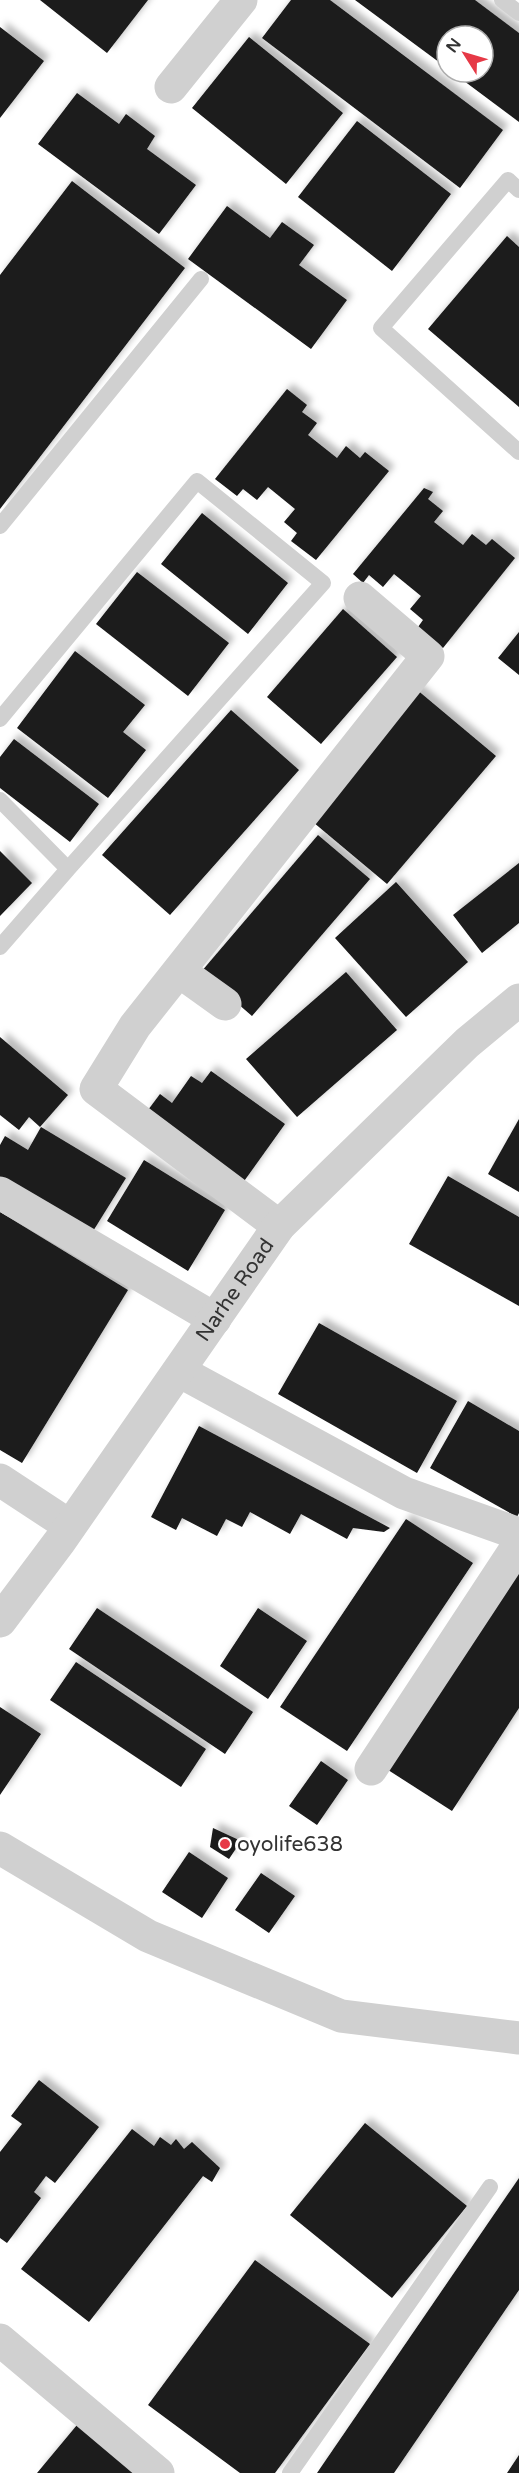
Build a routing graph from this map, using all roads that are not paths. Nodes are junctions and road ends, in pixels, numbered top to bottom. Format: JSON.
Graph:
{"nodes":[{"id":1,"x":241,"y":0,"type":"edge"},
{"id":2,"x":502,"y":0,"type":"edge"},
{"id":3,"x":519,"y":14,"type":"edge"},
{"id":4,"x":171,"y":87,"type":"dead end"},
{"id":5,"x":519,"y":190,"type":"edge"},
{"id":6,"x":201,"y":279,"type":"dead end"},
{"id":7,"x":519,"y":452,"type":"edge"},
{"id":8,"x":0,"y":526,"type":"edge"},
{"id":9,"x":360,"y":598,"type":"dead end"},
{"id":10,"x":0,"y":719,"type":"edge"},
{"id":11,"x":0,"y":800,"type":"edge"},
{"id":12,"x":68,"y":869,"type":"junction"},
{"id":13,"x":0,"y":947,"type":"edge"},
{"id":14,"x":179,"y":970,"type":"junction"},
{"id":15,"x":519,"y":1000,"type":"edge"},
{"id":16,"x":225,"y":1004,"type":"dead end"},
{"id":17,"x":0,"y":1193,"type":"edge"},
{"id":18,"x":279,"y":1226,"type":"junction"},
{"id":19,"x":215,"y":1319,"type":"junction"},
{"id":20,"x":178,"y":1371,"type":"junction"},
{"id":21,"x":0,"y":1480,"type":"edge"},
{"id":22,"x":70,"y":1526,"type":"junction"},
{"id":23,"x":519,"y":1534,"type":"edge"},
{"id":24,"x":519,"y":1544,"type":"edge"},
{"id":25,"x":0,"y":1621,"type":"edge"},
{"id":26,"x":371,"y":1769,"type":"dead end"},
{"id":27,"x":0,"y":1848,"type":"edge"},
{"id":28,"x":519,"y":2038,"type":"edge"},
{"id":29,"x":490,"y":2187,"type":"dead end"},
{"id":30,"x":0,"y":2340,"type":"edge"},
{"id":31,"x":158,"y":2473,"type":"edge"},
{"id":32,"x":290,"y":2473,"type":"edge"}],
"edges":[{"from":1,"to":4,"type":"street"},
{"from":2,"to":3,"type":"lane"},
{"from":5,"to":7,"type":"lane"},
{"from":6,"to":8,"type":"lane"},
{"from":9,"to":14,"type":"street"},
{"from":10,"to":12,"type":"lane"},
{"from":11,"to":12,"type":"lane"},
{"from":12,"to":13,"type":"lane"},
{"from":14,"to":16,"type":"street"},
{"from":14,"to":18,"type":"street"},
{"from":15,"to":18,"type":"street","name":"Narhe Road"},
{"from":17,"to":19,"type":"street"},
{"from":18,"to":19,"type":"street","name":"Narhe Road"},
{"from":19,"to":20,"type":"street","name":"Narhe Road"},
{"from":20,"to":22,"type":"street","name":"Narhe Road"},
{"from":20,"to":23,"type":"street"},
{"from":21,"to":22,"type":"street"},
{"from":22,"to":25,"type":"street","name":"Narhe Road"},
{"from":24,"to":26,"type":"street"},
{"from":27,"to":28,"type":"street"},
{"from":29,"to":32,"type":"lane"},
{"from":30,"to":31,"type":"street"}]}
